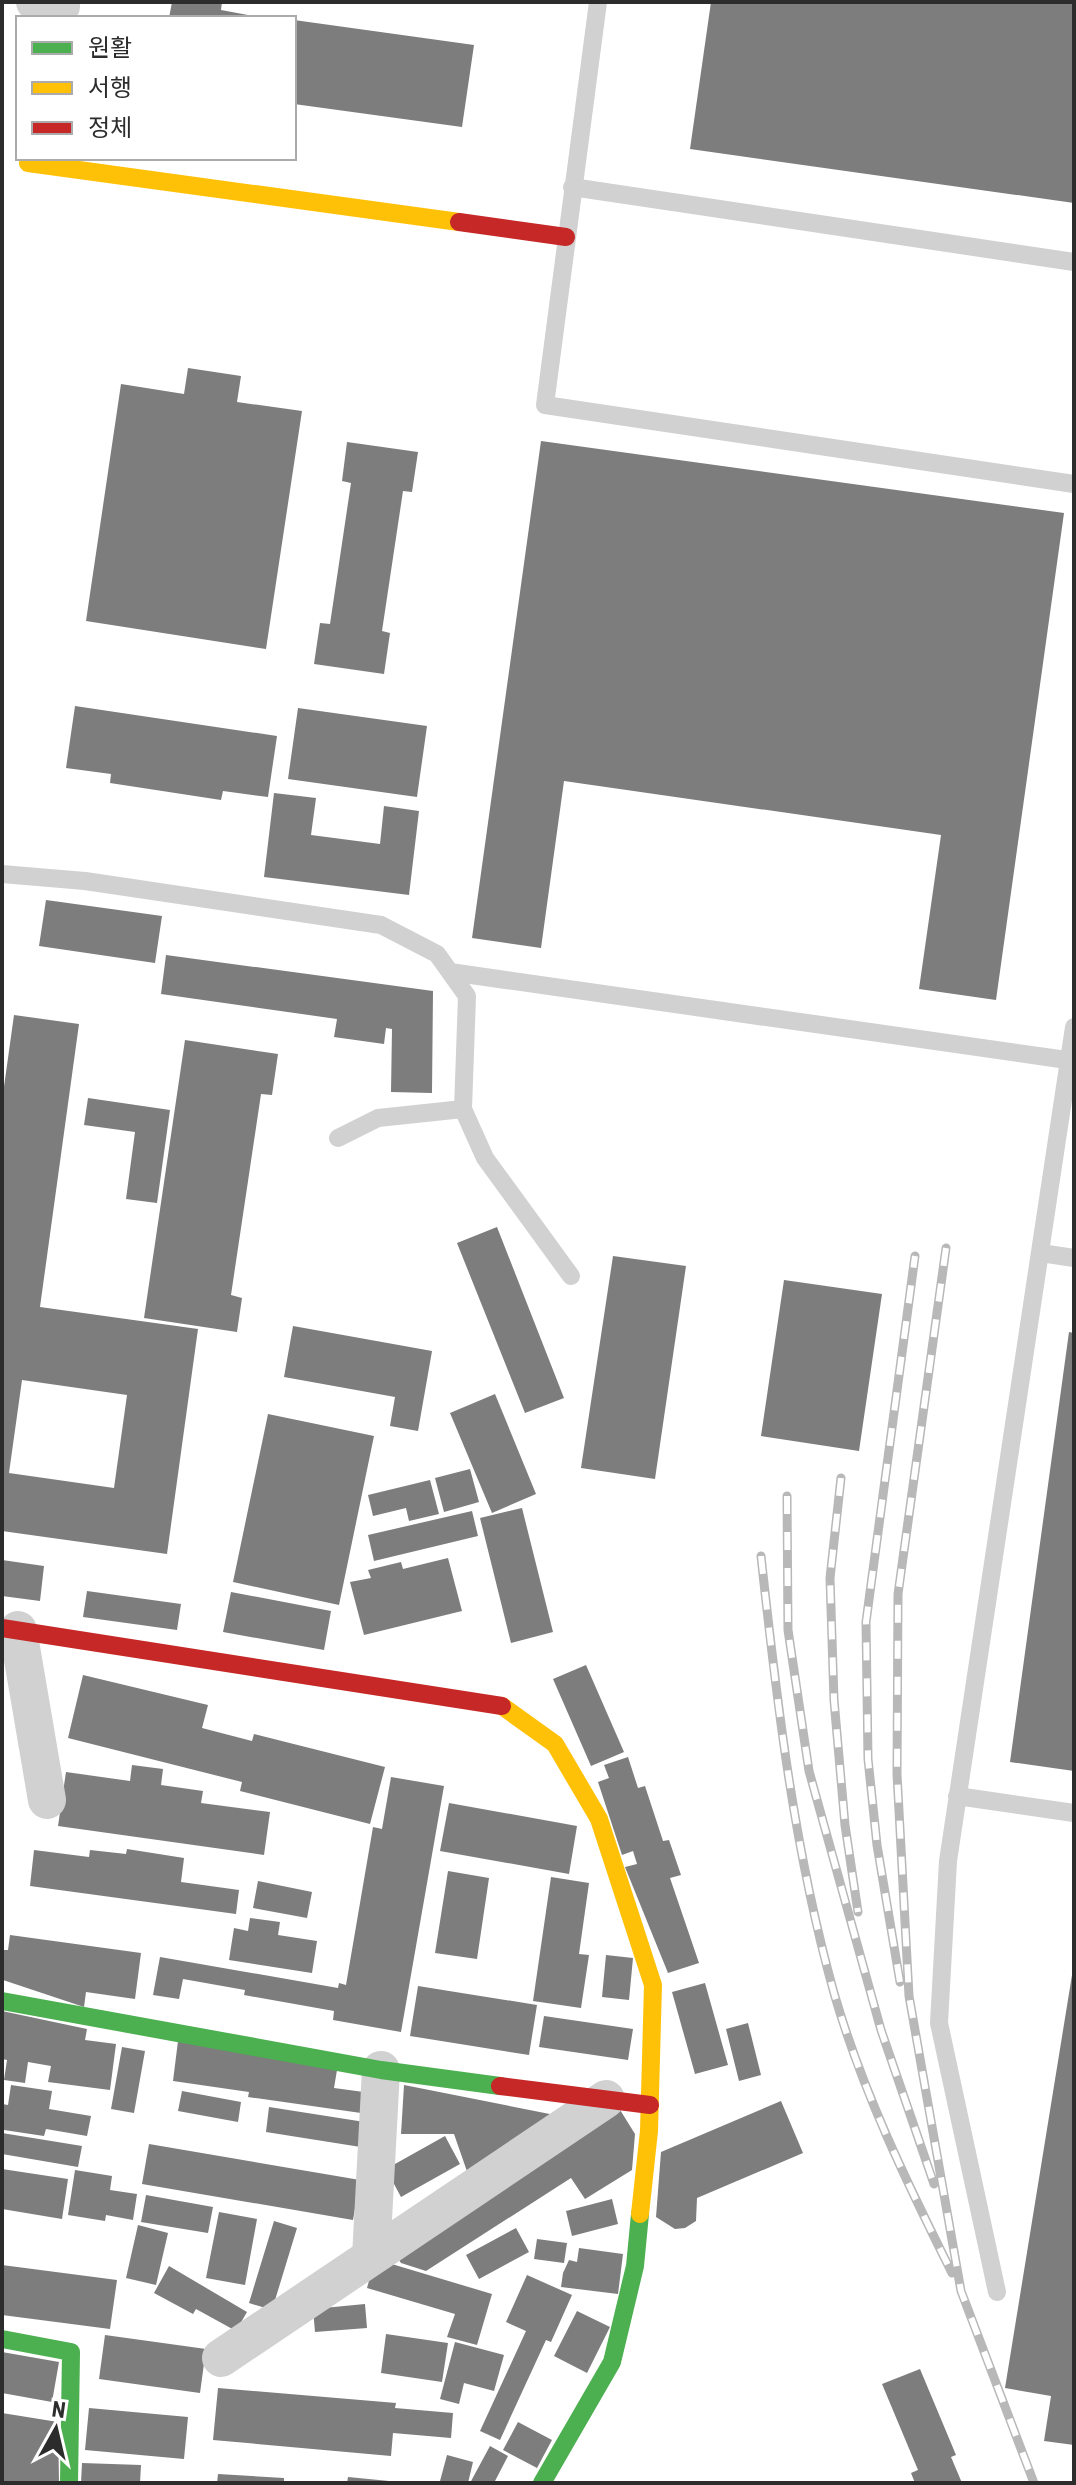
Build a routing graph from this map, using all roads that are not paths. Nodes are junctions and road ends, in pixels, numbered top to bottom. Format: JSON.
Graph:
{"nodes":[{"id":1,"x":598,"y":2,"type":"edge"},
{"id":2,"x":29,"y":160,"type":"edge"},
{"id":3,"x":572,"y":187,"type":"junction"},
{"id":4,"x":566,"y":237,"type":"junction"},
{"id":5,"x":1074,"y":262,"type":"edge"},
{"id":6,"x":1074,"y":484,"type":"edge"},
{"id":7,"x":2,"y":874,"type":"edge"},
{"id":8,"x":450,"y":972,"type":"junction"},
{"id":9,"x":1074,"y":1027,"type":"edge"},
{"id":10,"x":1072,"y":1061,"type":"edge"},
{"id":11,"x":463,"y":1109,"type":"junction"},
{"id":12,"x":338,"y":1138,"type":"dead end"},
{"id":13,"x":1041,"y":1253,"type":"junction"},
{"id":14,"x":1074,"y":1258,"type":"edge"},
{"id":15,"x":571,"y":1276,"type":"dead end"},
{"id":16,"x":10,"y":1629,"type":"edge"},
{"id":17,"x":957,"y":1796,"type":"junction"},
{"id":18,"x":47,"y":1800,"type":"dead end"},
{"id":19,"x":1074,"y":1813,"type":"edge"},
{"id":20,"x":2,"y":2001,"type":"edge"},
{"id":21,"x":381,"y":2070,"type":"junction"},
{"id":22,"x":606,"y":2099,"type":"junction"},
{"id":23,"x":650,"y":2105,"type":"junction"},
{"id":24,"x":371,"y":2257,"type":"junction"},
{"id":25,"x":997,"y":2292,"type":"dead end"},
{"id":26,"x":2,"y":2339,"type":"edge"},
{"id":27,"x":221,"y":2358,"type":"dead end"},
{"id":28,"x":69,"y":2483,"type":"edge"},
{"id":29,"x":542,"y":2483,"type":"edge"}],
"edges":[{"from":1,"to":3,"type":"lane"},
{"from":2,"to":4,"type":"street"},
{"from":3,"to":4,"type":"lane"},
{"from":3,"to":5,"type":"lane"},
{"from":4,"to":6,"type":"lane"},
{"from":7,"to":8,"type":"lane"},
{"from":8,"to":10,"type":"lane"},
{"from":8,"to":11,"type":"lane"},
{"from":9,"to":10,"type":"lane"},
{"from":10,"to":13,"type":"lane"},
{"from":11,"to":12,"type":"lane"},
{"from":11,"to":15,"type":"lane"},
{"from":13,"to":14,"type":"lane"},
{"from":13,"to":17,"type":"lane"},
{"from":16,"to":18,"type":"street"},
{"from":16,"to":23,"type":"street"},
{"from":17,"to":19,"type":"lane"},
{"from":17,"to":25,"type":"lane"},
{"from":20,"to":21,"type":"street"},
{"from":21,"to":22,"type":"street"},
{"from":21,"to":24,"type":"street"},
{"from":22,"to":23,"type":"street"},
{"from":22,"to":24,"type":"street"},
{"from":23,"to":29,"type":"street"},
{"from":24,"to":27,"type":"street"},
{"from":26,"to":28,"type":"street"}]}
